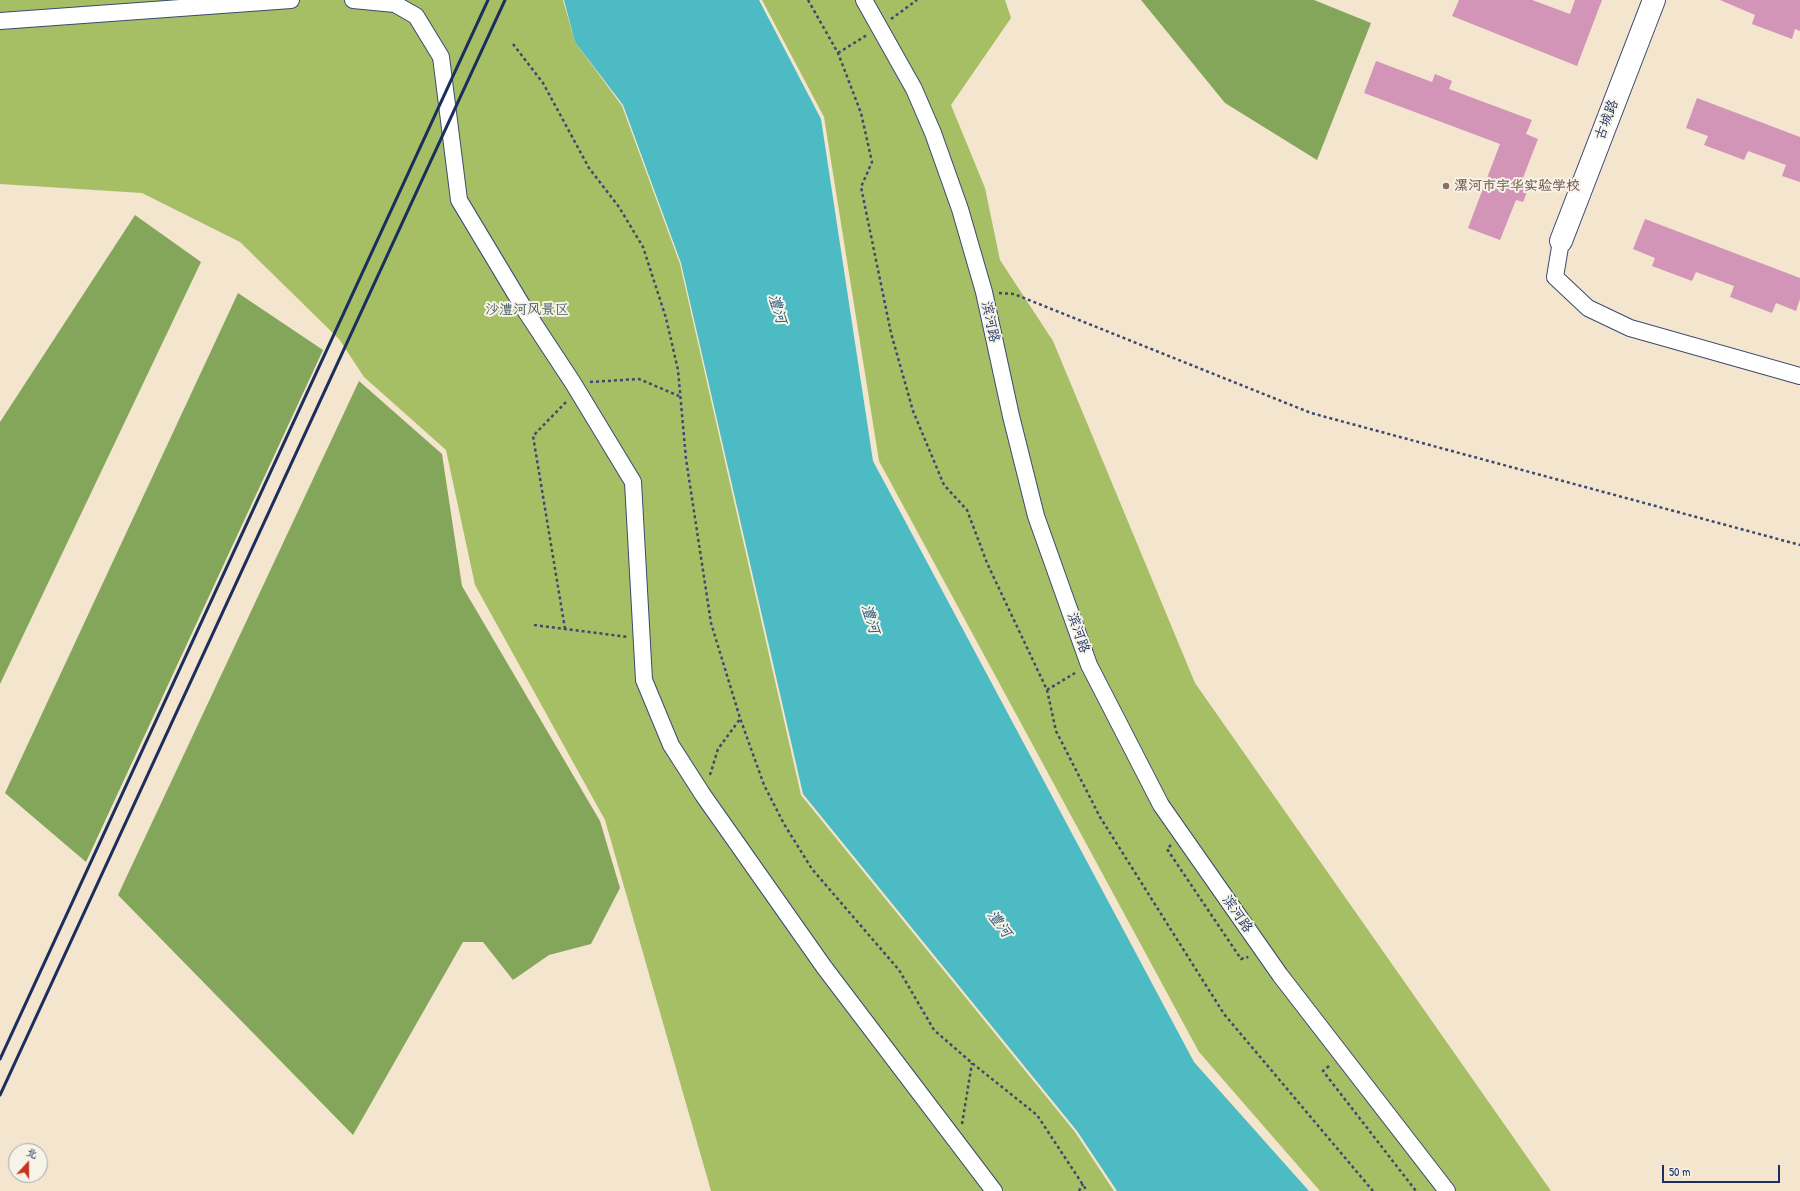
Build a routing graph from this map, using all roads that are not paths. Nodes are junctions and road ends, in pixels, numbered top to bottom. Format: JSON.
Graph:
{"nodes":[{"id":1,"x":291,"y":0,"type":"edge"},
{"id":2,"x":353,"y":0,"type":"edge"},
{"id":3,"x":864,"y":0,"type":"edge"},
{"id":4,"x":1654,"y":0,"type":"edge"},
{"id":5,"x":0,"y":21,"type":"edge"},
{"id":6,"x":1561,"y":241,"type":"joint"},
{"id":7,"x":1800,"y":376,"type":"edge"},
{"id":8,"x":994,"y":1191,"type":"edge"},
{"id":9,"x":1447,"y":1191,"type":"edge"}],
"edges":[{"from":1,"to":5,"type":"street"},
{"from":2,"to":8,"type":"street"},
{"from":3,"to":9,"type":"street","name":"滨河路"},
{"from":4,"to":6,"type":"street","name":"古城路"},
{"from":6,"to":7,"type":"street"}]}
